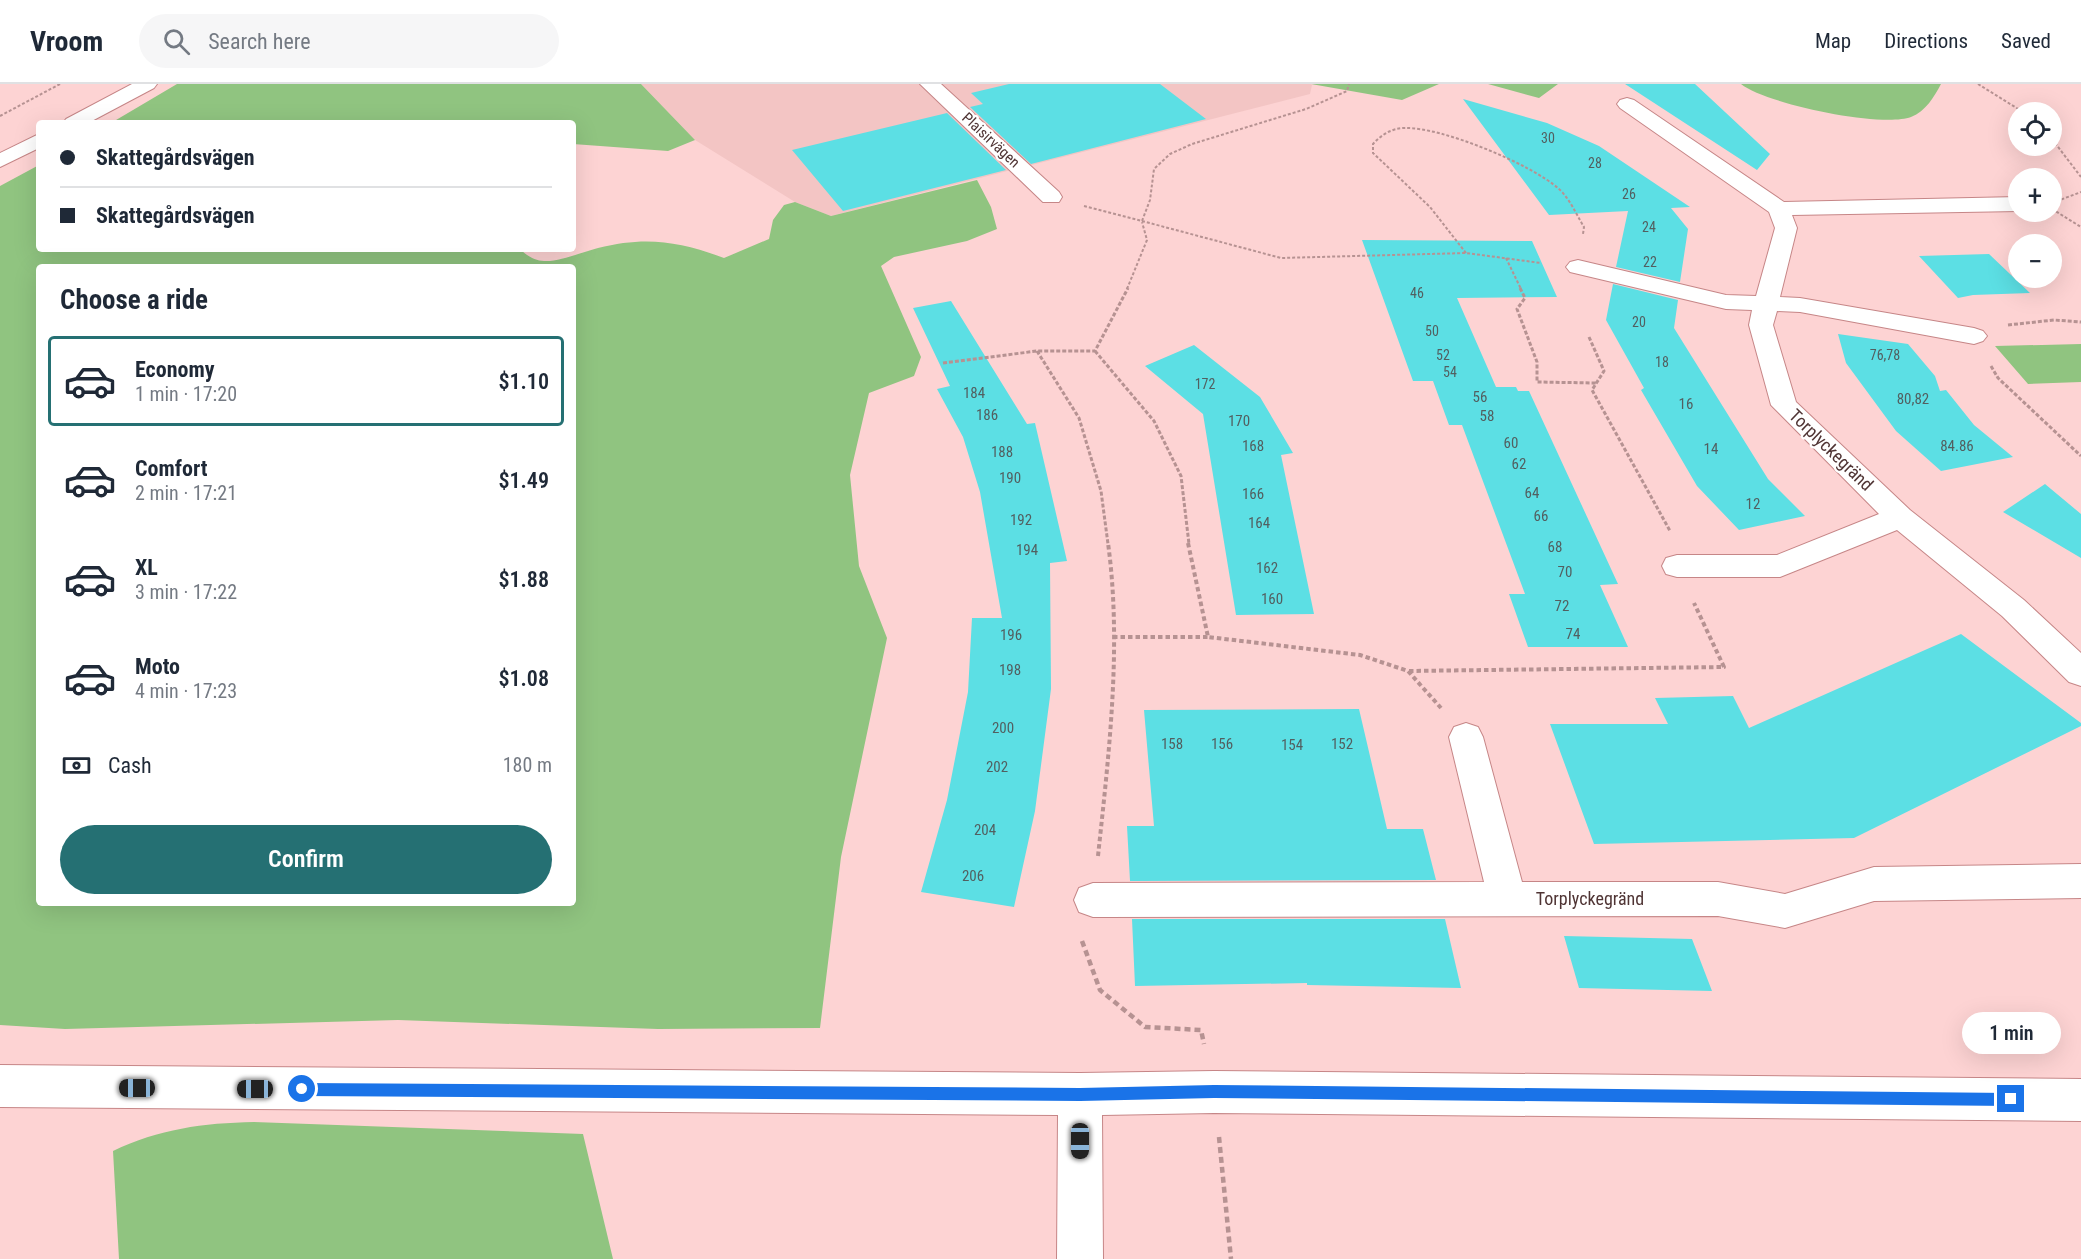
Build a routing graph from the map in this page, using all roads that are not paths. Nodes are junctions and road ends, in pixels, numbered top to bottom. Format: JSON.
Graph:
{"nodes":[{"id":1,"x":147,"y":84,"type":"edge"},
{"id":2,"x":930,"y":84,"type":"edge"},
{"id":3,"x":1627,"y":104,"type":"dead end"},
{"id":4,"x":78,"y":120,"type":"edge"},
{"id":5,"x":36,"y":142,"type":"edge"},
{"id":6,"x":0,"y":161,"type":"edge"},
{"id":7,"x":1051,"y":197,"type":"road end"},
{"id":8,"x":2008,"y":204,"type":"edge"},
{"id":9,"x":1779,"y":209,"type":"junction"},
{"id":10,"x":1578,"y":267,"type":"road end"},
{"id":11,"x":1766,"y":306,"type":"junction"},
{"id":12,"x":1974,"y":336,"type":"road end"},
{"id":13,"x":1900,"y":517,"type":"junction"},
{"id":14,"x":1683,"y":566,"type":"road end"},
{"id":15,"x":2081,"y":672,"type":"edge"},
{"id":16,"x":1466,"y":737,"type":"road end"},
{"id":17,"x":2081,"y":881,"type":"edge"},
{"id":18,"x":1507,"y":899,"type":"junction"},
{"id":19,"x":1093,"y":900,"type":"road end"},
{"id":20,"x":0,"y":1086,"type":"edge"},
{"id":21,"x":1080,"y":1094,"type":"junction"},
{"id":22,"x":2081,"y":1100,"type":"edge"},
{"id":23,"x":1080,"y":1259,"type":"edge"}],
"edges":[{"from":1,"to":4,"type":"street"},
{"from":2,"to":7,"type":"street","name":"Plaisirvägen"},
{"from":3,"to":9,"type":"street"},
{"from":5,"to":6,"type":"street"},
{"from":8,"to":9,"type":"street"},
{"from":9,"to":11,"type":"street","name":"Torplyckegränd"},
{"from":10,"to":11,"type":"street"},
{"from":11,"to":12,"type":"street"},
{"from":11,"to":13,"type":"street","name":"Torplyckegränd"},
{"from":13,"to":14,"type":"street"},
{"from":13,"to":15,"type":"street","name":"Torplyckegränd"},
{"from":16,"to":18,"type":"street"},
{"from":17,"to":18,"type":"street","name":"Torplyckegränd"},
{"from":18,"to":19,"type":"street","name":"Torplyckegränd"},
{"from":20,"to":21,"type":"street"},
{"from":21,"to":22,"type":"street"},
{"from":21,"to":23,"type":"street"}]}
